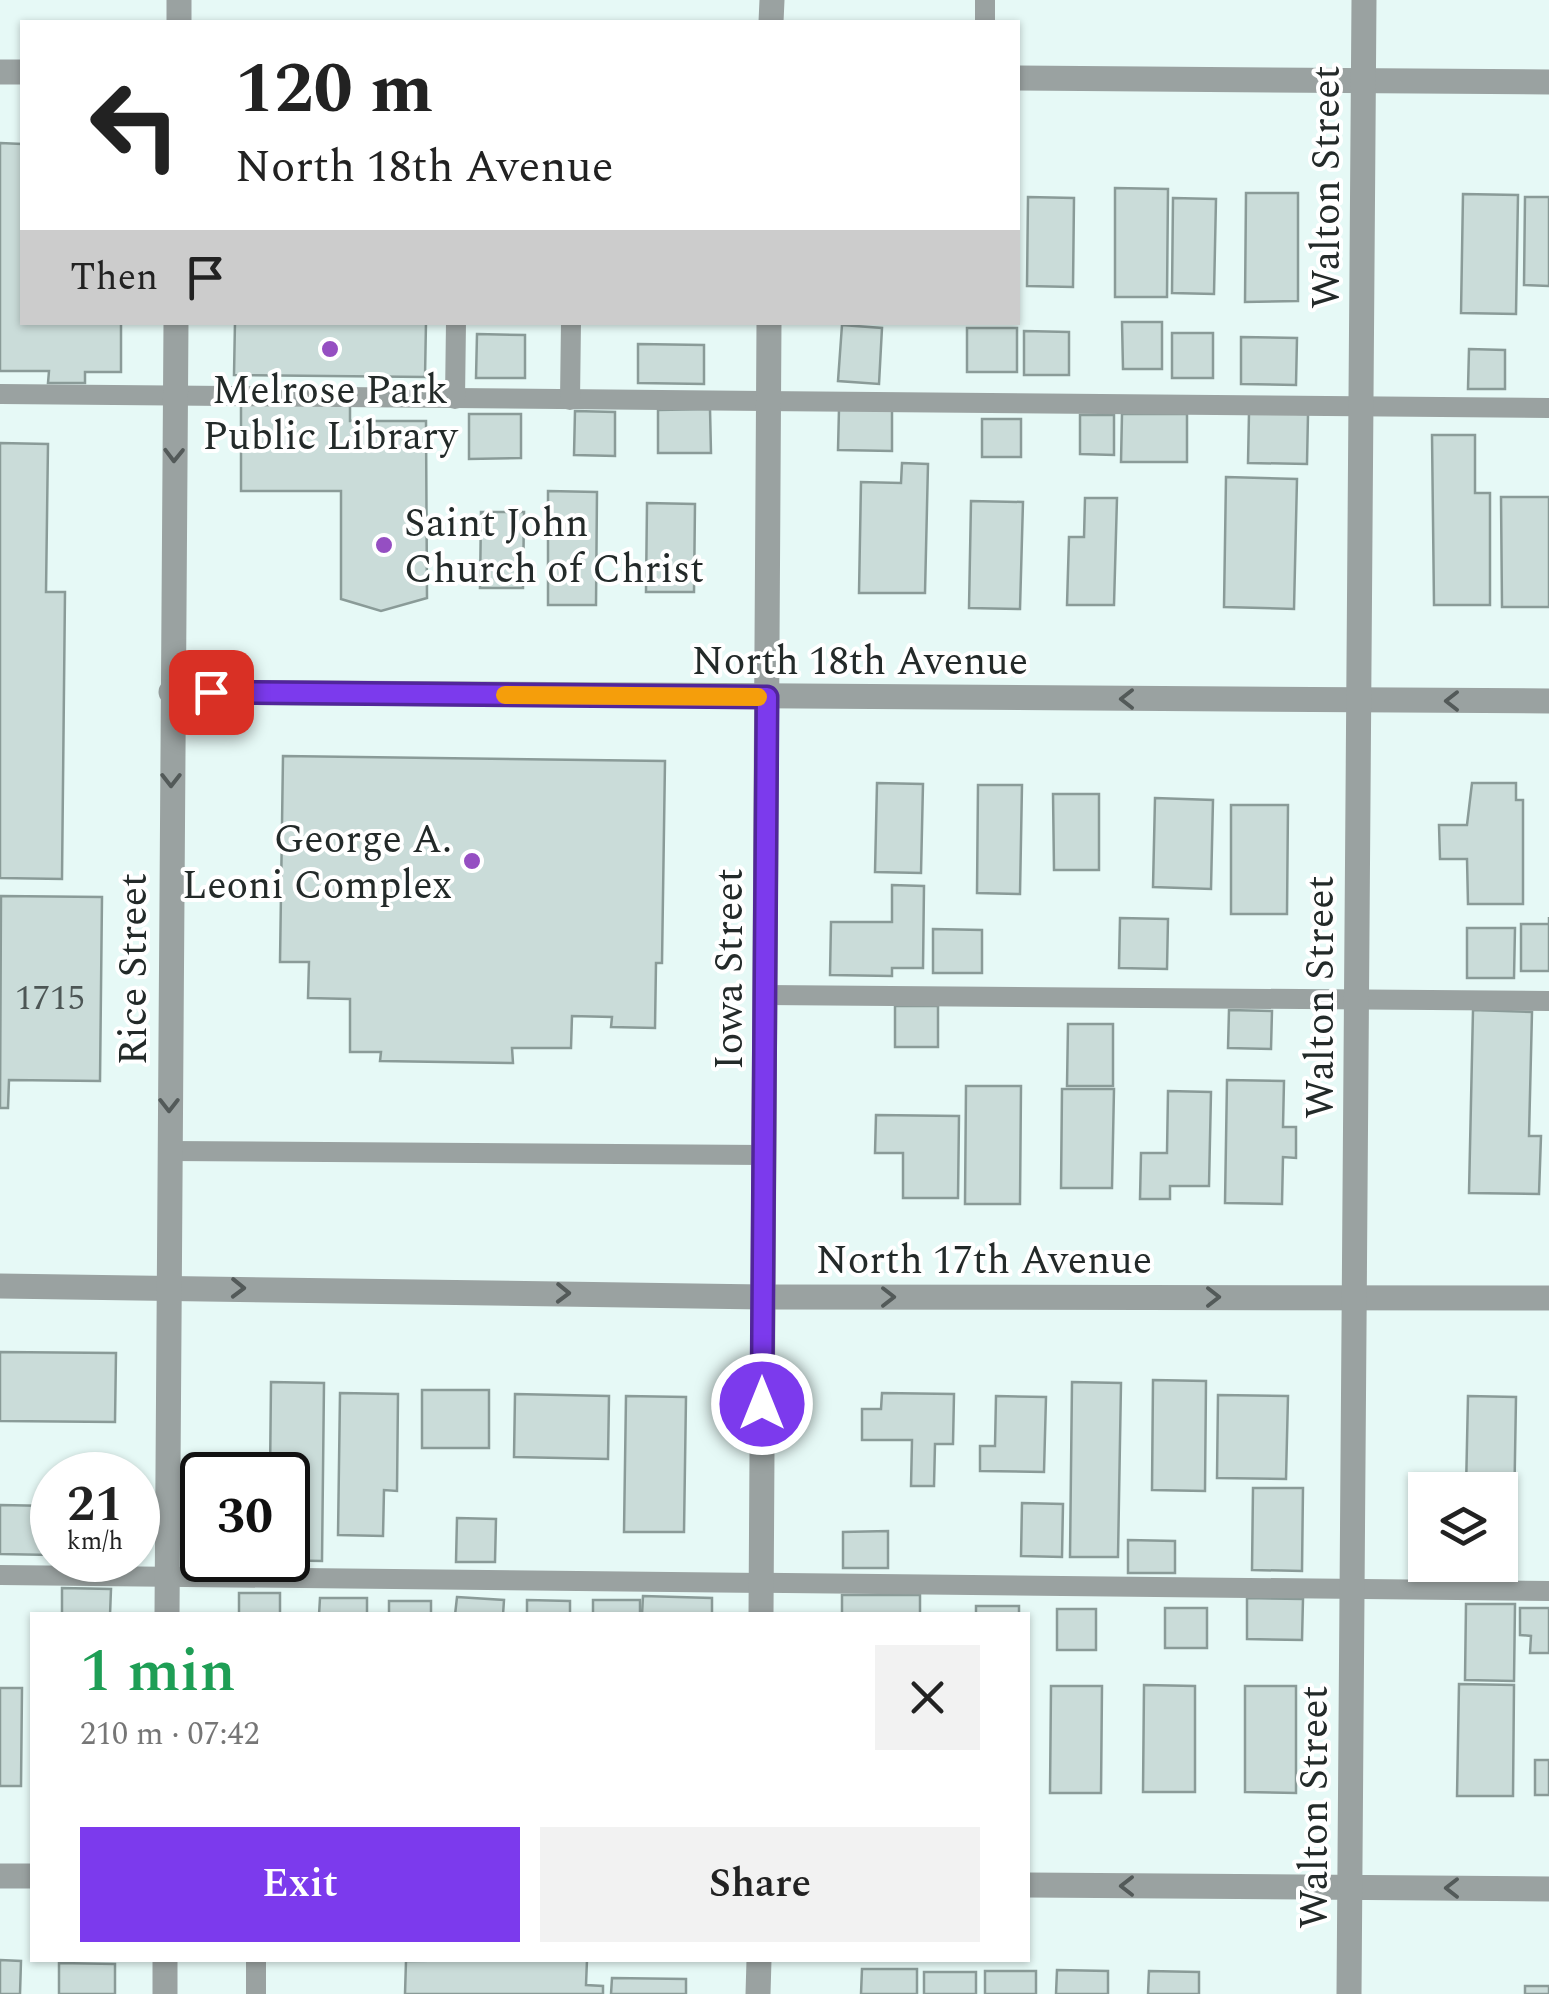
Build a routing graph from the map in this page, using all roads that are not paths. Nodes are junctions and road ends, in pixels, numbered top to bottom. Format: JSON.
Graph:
{"nodes":[{"id":1,"x":1364,"y":0,"type":"edge"},
{"id":2,"x":1020,"y":78,"type":"edge"},
{"id":3,"x":1363,"y":80,"type":"junction"},
{"id":4,"x":1549,"y":82,"type":"edge"},
{"id":5,"x":176,"y":325,"type":"edge"},
{"id":6,"x":456,"y":325,"type":"edge"},
{"id":7,"x":570,"y":325,"type":"edge"},
{"id":8,"x":770,"y":325,"type":"edge"},
{"id":9,"x":0,"y":394,"type":"edge"},
{"id":10,"x":175,"y":397,"type":"junction"},
{"id":11,"x":455,"y":399,"type":"junction"},
{"id":12,"x":570,"y":400,"type":"junction"},
{"id":13,"x":769,"y":402,"type":"junction"},
{"id":14,"x":1360,"y":407,"type":"junction"},
{"id":15,"x":1549,"y":408,"type":"edge"},
{"id":16,"x":171,"y":692,"type":"junction"},
{"id":17,"x":767,"y":697,"type":"junction"},
{"id":18,"x":1358,"y":700,"type":"junction"},
{"id":19,"x":1549,"y":702,"type":"edge"},
{"id":20,"x":765,"y":995,"type":"junction"},
{"id":21,"x":1356,"y":1000,"type":"junction"},
{"id":22,"x":1549,"y":1001,"type":"edge"},
{"id":23,"x":169,"y":1151,"type":"junction"},
{"id":24,"x":764,"y":1155,"type":"junction"},
{"id":25,"x":0,"y":1286,"type":"edge"},
{"id":26,"x":168,"y":1287,"type":"junction"},
{"id":27,"x":763,"y":1297,"type":"junction"},
{"id":28,"x":1354,"y":1297,"type":"junction"},
{"id":29,"x":1549,"y":1298,"type":"edge"},
{"id":30,"x":0,"y":1575,"type":"edge"},
{"id":31,"x":167,"y":1577,"type":"junction"},
{"id":32,"x":761,"y":1584,"type":"junction"},
{"id":33,"x":1352,"y":1590,"type":"junction"},
{"id":34,"x":1549,"y":1591,"type":"edge"},
{"id":35,"x":167,"y":1612,"type":"edge"},
{"id":36,"x":761,"y":1612,"type":"edge"},
{"id":37,"x":0,"y":1876,"type":"edge"},
{"id":38,"x":30,"y":1876,"type":"edge"},
{"id":39,"x":1030,"y":1885,"type":"edge"},
{"id":40,"x":1350,"y":1888,"type":"junction"},
{"id":41,"x":1549,"y":1889,"type":"edge"},
{"id":42,"x":166,"y":1962,"type":"edge"},
{"id":43,"x":256,"y":1962,"type":"edge"},
{"id":44,"x":759,"y":1962,"type":"edge"},
{"id":45,"x":165,"y":1994,"type":"edge"},
{"id":46,"x":256,"y":1994,"type":"edge"},
{"id":47,"x":758,"y":1994,"type":"edge"},
{"id":48,"x":1349,"y":1994,"type":"edge"}],
"edges":[{"from":1,"to":3,"type":"street","name":"Walton Street"},
{"from":2,"to":3,"type":"street"},
{"from":3,"to":4,"type":"street"},
{"from":3,"to":14,"type":"street","name":"Walton Street"},
{"from":5,"to":10,"type":"street","name":"Rice Street"},
{"from":6,"to":11,"type":"lane"},
{"from":7,"to":12,"type":"lane"},
{"from":8,"to":13,"type":"street","name":"Iowa Street"},
{"from":9,"to":10,"type":"lane"},
{"from":10,"to":11,"type":"lane"},
{"from":10,"to":16,"type":"street","name":"Rice Street","one_way":true},
{"from":11,"to":12,"type":"lane"},
{"from":12,"to":13,"type":"lane"},
{"from":13,"to":14,"type":"lane"},
{"from":13,"to":17,"type":"street","name":"Iowa Street"},
{"from":14,"to":15,"type":"lane"},
{"from":14,"to":18,"type":"street","name":"Walton Street"},
{"from":16,"to":17,"type":"street","name":"North 18th Avenue"},
{"from":16,"to":23,"type":"street","name":"Rice Street","one_way":true},
{"from":18,"to":17,"type":"street","name":"North 18th Avenue","one_way":true},
{"from":17,"to":20,"type":"street","name":"Iowa Street"},
{"from":19,"to":18,"type":"street","name":"North 18th Avenue","one_way":true},
{"from":18,"to":21,"type":"street","name":"Walton Street"},
{"from":20,"to":21,"type":"lane"},
{"from":20,"to":24,"type":"street","name":"Iowa Street"},
{"from":21,"to":22,"type":"lane"},
{"from":21,"to":28,"type":"street","name":"Walton Street"},
{"from":23,"to":24,"type":"lane"},
{"from":23,"to":26,"type":"street","name":"Rice Street"},
{"from":24,"to":27,"type":"street","name":"Iowa Street"},
{"from":25,"to":26,"type":"street","name":"North 17th Avenue"},
{"from":26,"to":27,"type":"street","name":"North 17th Avenue","one_way":true},
{"from":26,"to":31,"type":"street","name":"Rice Street"},
{"from":27,"to":28,"type":"street","name":"North 17th Avenue","one_way":true},
{"from":27,"to":32,"type":"street","name":"Iowa Street"},
{"from":28,"to":29,"type":"street","name":"North 17th Avenue"},
{"from":28,"to":33,"type":"street","name":"Walton Street"},
{"from":30,"to":31,"type":"lane"},
{"from":31,"to":32,"type":"lane"},
{"from":31,"to":35,"type":"street","name":"Rice Street"},
{"from":32,"to":33,"type":"lane"},
{"from":32,"to":36,"type":"street","name":"Iowa Street"},
{"from":33,"to":34,"type":"lane"},
{"from":33,"to":40,"type":"street","name":"Walton Street"},
{"from":37,"to":38,"type":"street"},
{"from":40,"to":39,"type":"street","one_way":true},
{"from":41,"to":40,"type":"street","one_way":true},
{"from":40,"to":48,"type":"street","name":"Walton Street"},
{"from":42,"to":45,"type":"street"},
{"from":43,"to":46,"type":"lane"},
{"from":44,"to":47,"type":"street"}]}
